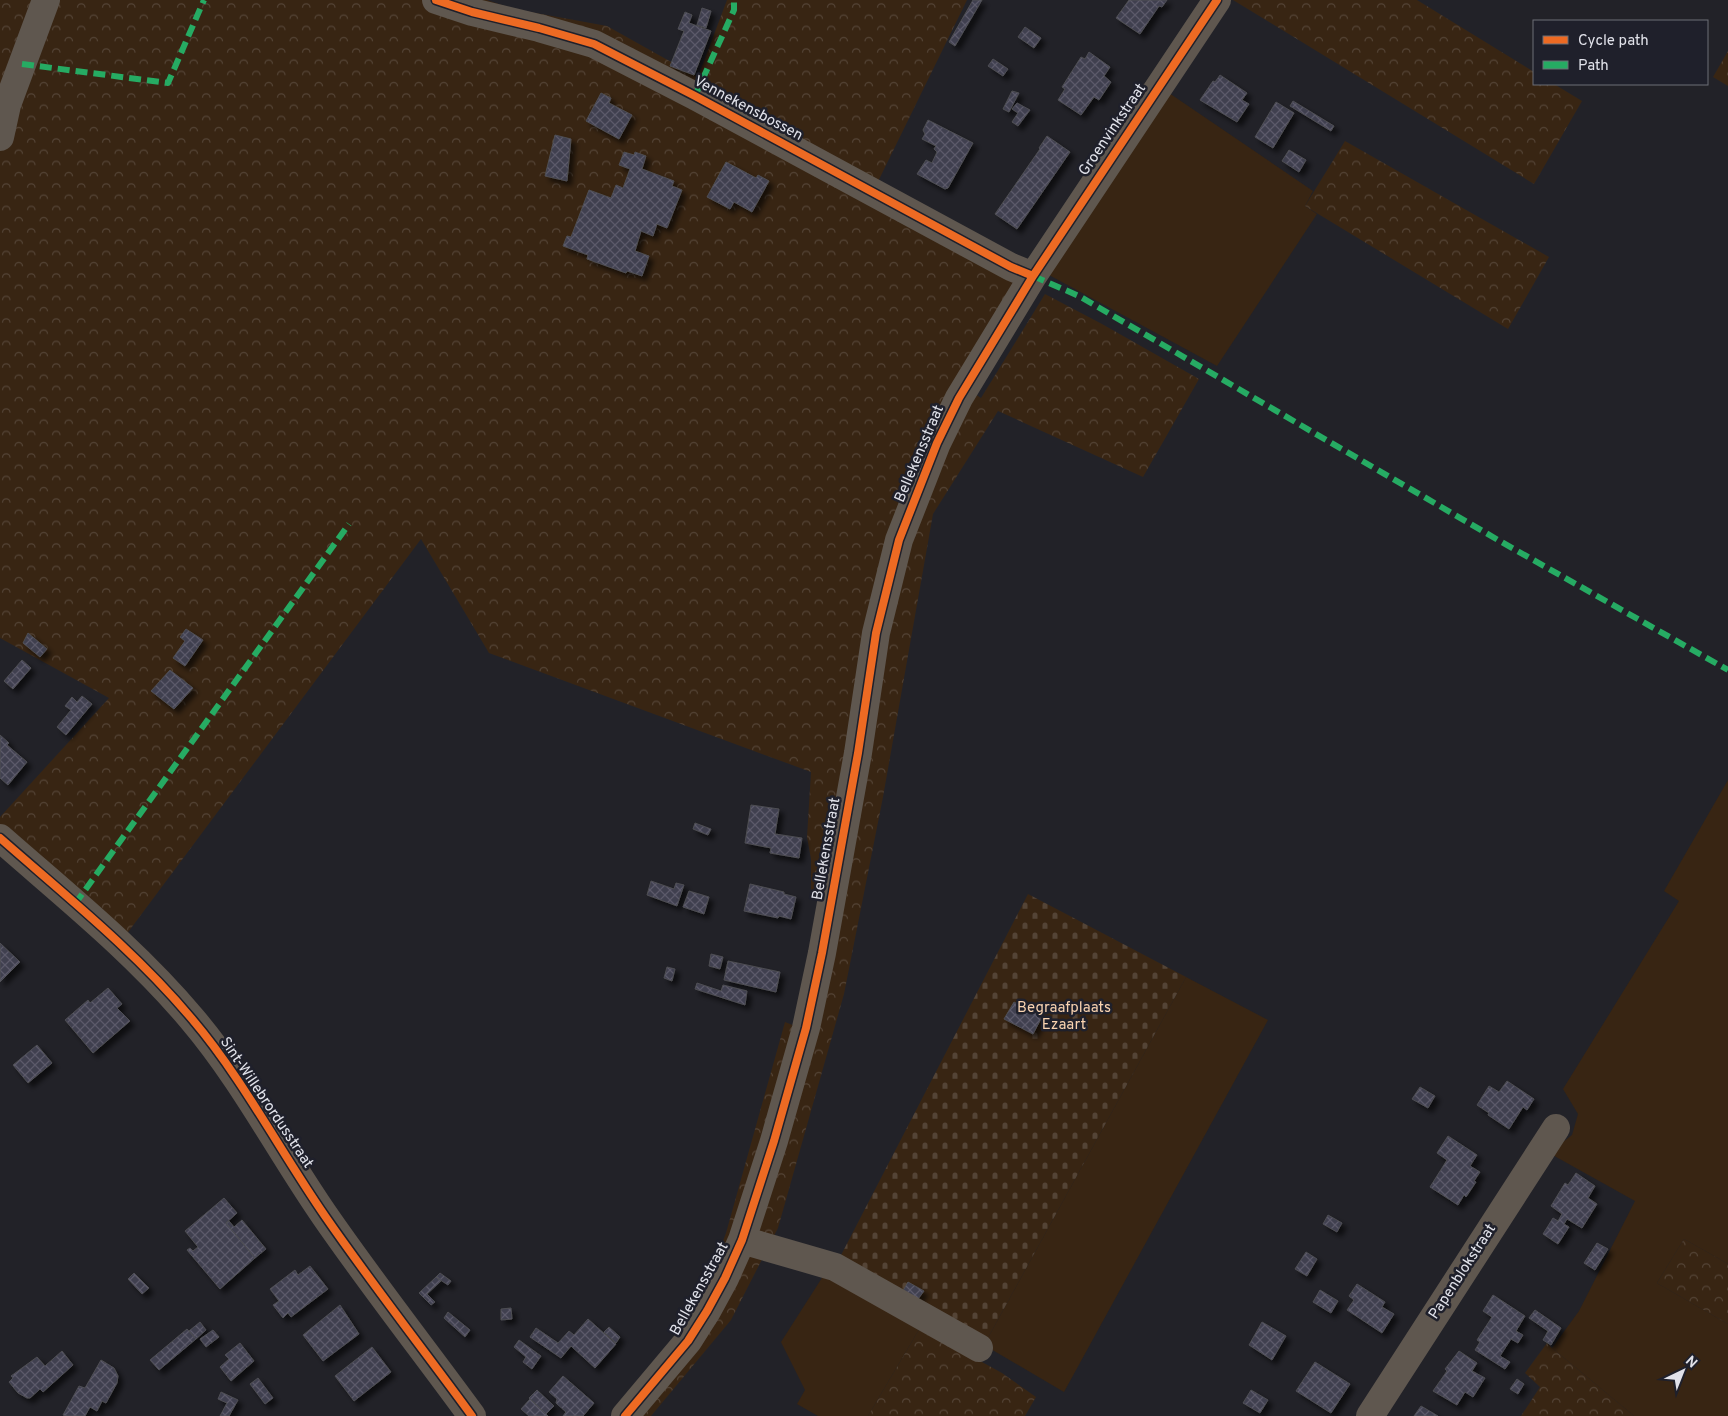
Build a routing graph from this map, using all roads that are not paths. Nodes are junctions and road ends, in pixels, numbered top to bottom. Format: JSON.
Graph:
{"nodes":[{"id":1,"x":46,"y":0,"type":"edge"},
{"id":2,"x":436,"y":0,"type":"edge"},
{"id":3,"x":1217,"y":0,"type":"edge"},
{"id":4,"x":0,"y":137,"type":"edge"},
{"id":5,"x":1033,"y":276,"type":"junction"},
{"id":6,"x":0,"y":838,"type":"edge"},
{"id":7,"x":1556,"y":1128,"type":"dead end"},
{"id":8,"x":742,"y":1240,"type":"junction"},
{"id":9,"x":978,"y":1348,"type":"dead end"},
{"id":10,"x":472,"y":1416,"type":"edge"},
{"id":11,"x":625,"y":1416,"type":"edge"},
{"id":12,"x":1370,"y":1416,"type":"edge"}],
"edges":[{"from":1,"to":4,"type":"street"},
{"from":2,"to":5,"type":"street","name":"Vennekensbossen"},
{"from":3,"to":5,"type":"street","name":"Groenvinkstraat"},
{"from":5,"to":8,"type":"street","name":"Bellekensstraat"},
{"from":6,"to":10,"type":"street","name":"Sint-Willebrordusstraat"},
{"from":7,"to":12,"type":"street","name":"Papenblokstraat"},
{"from":8,"to":9,"type":"street","name":"Bellekensstraat"},
{"from":8,"to":11,"type":"street","name":"Bellekensstraat"}]}
